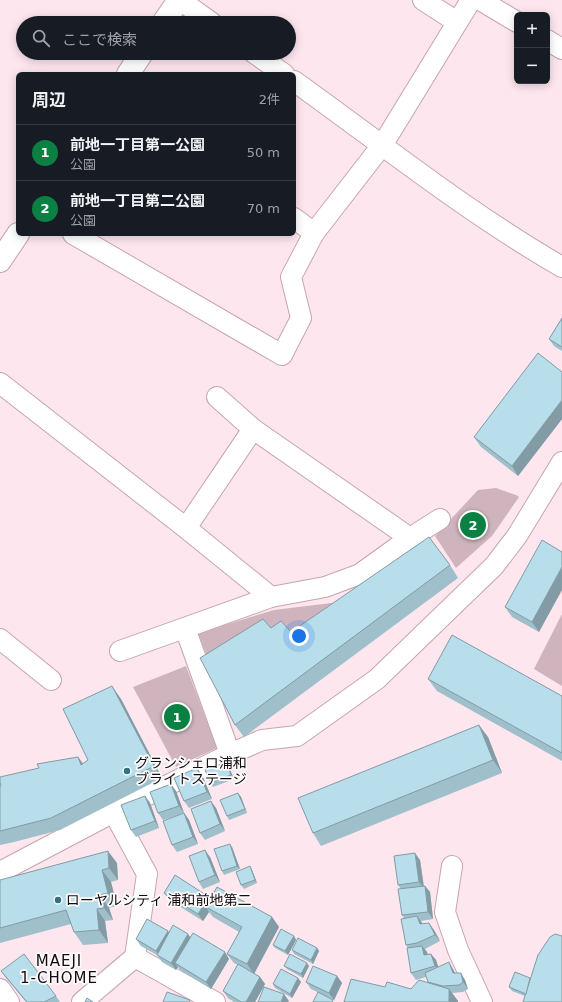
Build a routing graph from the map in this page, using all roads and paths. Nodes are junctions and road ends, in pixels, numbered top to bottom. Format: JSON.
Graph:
{"nodes":[{"id":1,"x":179,"y":0,"type":"edge"},
{"id":2,"x":423,"y":0,"type":"edge"},
{"id":3,"x":471,"y":0,"type":"edge"},
{"id":4,"x":480,"y":0,"type":"edge"},
{"id":5,"x":168,"y":16,"type":"edge"},
{"id":6,"x":202,"y":16,"type":"edge"},
{"id":7,"x":514,"y":20,"type":"edge"},
{"id":8,"x":458,"y":22,"type":"junction"},
{"id":9,"x":550,"y":42,"type":"edge"},
{"id":10,"x":562,"y":49,"type":"edge"},
{"id":11,"x":137,"y":60,"type":"edge"},
{"id":12,"x":264,"y":60,"type":"edge"},
{"id":13,"x":129,"y":72,"type":"edge"},
{"id":14,"x":281,"y":72,"type":"edge"},
{"id":15,"x":296,"y":82,"type":"edge"},
{"id":16,"x":383,"y":144,"type":"junction"},
{"id":17,"x":296,"y":220,"type":"edge"},
{"id":18,"x":314,"y":234,"type":"junction"},
{"id":19,"x":17,"y":236,"type":"edge"},
{"id":20,"x":76,"y":236,"type":"edge"},
{"id":21,"x":0,"y":261,"type":"edge"},
{"id":22,"x":562,"y":267,"type":"edge"},
{"id":23,"x":0,"y":383,"type":"edge"},
{"id":24,"x":217,"y":398,"type":"dead end"},
{"id":25,"x":253,"y":429,"type":"junction"},
{"id":26,"x":562,"y":462,"type":"edge"},
{"id":27,"x":440,"y":519,"type":"dead end"},
{"id":28,"x":186,"y":528,"type":"junction"},
{"id":29,"x":410,"y":538,"type":"junction"},
{"id":30,"x":271,"y":597,"type":"junction"},
{"id":31,"x":185,"y":628,"type":"junction"},
{"id":32,"x":0,"y":638,"type":"edge"},
{"id":33,"x":120,"y":652,"type":"dead end"},
{"id":34,"x":51,"y":680,"type":"dead end"},
{"id":35,"x":230,"y":754,"type":"junction"},
{"id":36,"x":113,"y":813,"type":"junction"},
{"id":37,"x":452,"y":866,"type":"dead end"},
{"id":38,"x":0,"y":872,"type":"edge"},
{"id":39,"x":135,"y":957,"type":"junction"},
{"id":40,"x":0,"y":989,"type":"edge"},
{"id":41,"x":9,"y":1002,"type":"edge"},
{"id":42,"x":82,"y":1002,"type":"edge"},
{"id":43,"x":215,"y":1002,"type":"edge"},
{"id":44,"x":482,"y":1002,"type":"edge"}],
"edges":[{"from":1,"to":5,"type":"main road"},
{"from":1,"to":6,"type":"street"},
{"from":2,"to":8,"type":"street"},
{"from":3,"to":8,"type":"street"},
{"from":4,"to":7,"type":"street"},
{"from":8,"to":16,"type":"street"},
{"from":9,"to":10,"type":"street"},
{"from":11,"to":13,"type":"main road"},
{"from":12,"to":14,"type":"street"},
{"from":15,"to":16,"type":"street"},
{"from":16,"to":18,"type":"street"},
{"from":16,"to":22,"type":"street"},
{"from":17,"to":18,"type":"street"},
{"from":18,"to":20,"type":"street"},
{"from":19,"to":21,"type":"main road"},
{"from":23,"to":28,"type":"street"},
{"from":24,"to":25,"type":"street"},
{"from":25,"to":28,"type":"street"},
{"from":25,"to":29,"type":"street"},
{"from":26,"to":35,"type":"street"},
{"from":27,"to":29,"type":"street"},
{"from":28,"to":30,"type":"street"},
{"from":29,"to":30,"type":"street"},
{"from":30,"to":31,"type":"street"},
{"from":31,"to":33,"type":"street"},
{"from":31,"to":35,"type":"street"},
{"from":32,"to":34,"type":"street"},
{"from":35,"to":36,"type":"street"},
{"from":36,"to":38,"type":"street"},
{"from":36,"to":39,"type":"street"},
{"from":37,"to":44,"type":"street"},
{"from":39,"to":42,"type":"street"},
{"from":39,"to":43,"type":"street"},
{"from":40,"to":41,"type":"street"}]}
